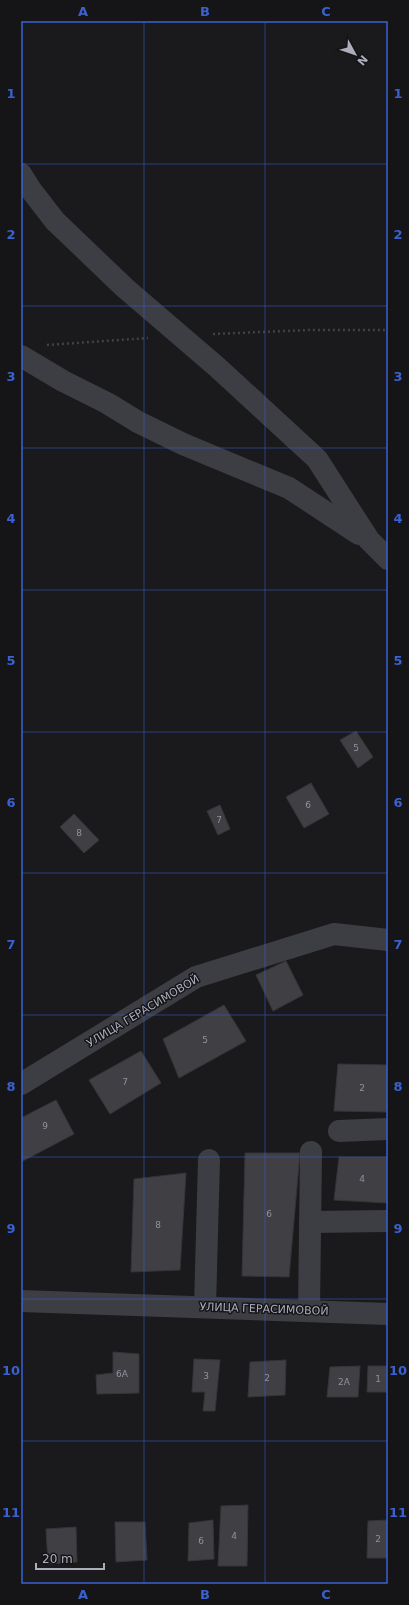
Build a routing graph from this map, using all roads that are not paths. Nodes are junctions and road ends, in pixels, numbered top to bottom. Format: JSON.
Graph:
{"nodes":[{"id":1,"x":21,"y":174,"type":"edge"},
{"id":2,"x":21,"y":356,"type":"edge"},
{"id":3,"x":368,"y":540,"type":"junction"},
{"id":4,"x":388,"y":559,"type":"edge"},
{"id":5,"x":388,"y":940,"type":"edge"},
{"id":6,"x":21,"y":1084,"type":"edge"},
{"id":7,"x":388,"y":1129,"type":"edge"},
{"id":8,"x":339,"y":1131,"type":"dead end"},
{"id":9,"x":311,"y":1152,"type":"dead end"},
{"id":10,"x":208,"y":1160,"type":"dead end"},
{"id":11,"x":388,"y":1221,"type":"edge"},
{"id":12,"x":310,"y":1222,"type":"junction"},
{"id":13,"x":21,"y":1301,"type":"edge"},
{"id":14,"x":205,"y":1307,"type":"junction"},
{"id":15,"x":309,"y":1311,"type":"junction"},
{"id":16,"x":388,"y":1314,"type":"edge"}],
"edges":[{"from":1,"to":3,"type":"street"},
{"from":2,"to":3,"type":"street"},
{"from":3,"to":4,"type":"street"},
{"from":5,"to":6,"type":"street","name":"УЛИЦА ГЕРАСИМОВОЙ"},
{"from":7,"to":8,"type":"street"},
{"from":9,"to":12,"type":"street"},
{"from":10,"to":14,"type":"street"},
{"from":11,"to":12,"type":"street"},
{"from":12,"to":15,"type":"street"},
{"from":13,"to":14,"type":"street","name":"УЛИЦА ГЕРАСИМОВОЙ"},
{"from":14,"to":15,"type":"street","name":"УЛИЦА ГЕРАСИМОВОЙ"},
{"from":15,"to":16,"type":"street","name":"УЛИЦА ГЕРАСИМОВОЙ"}]}
